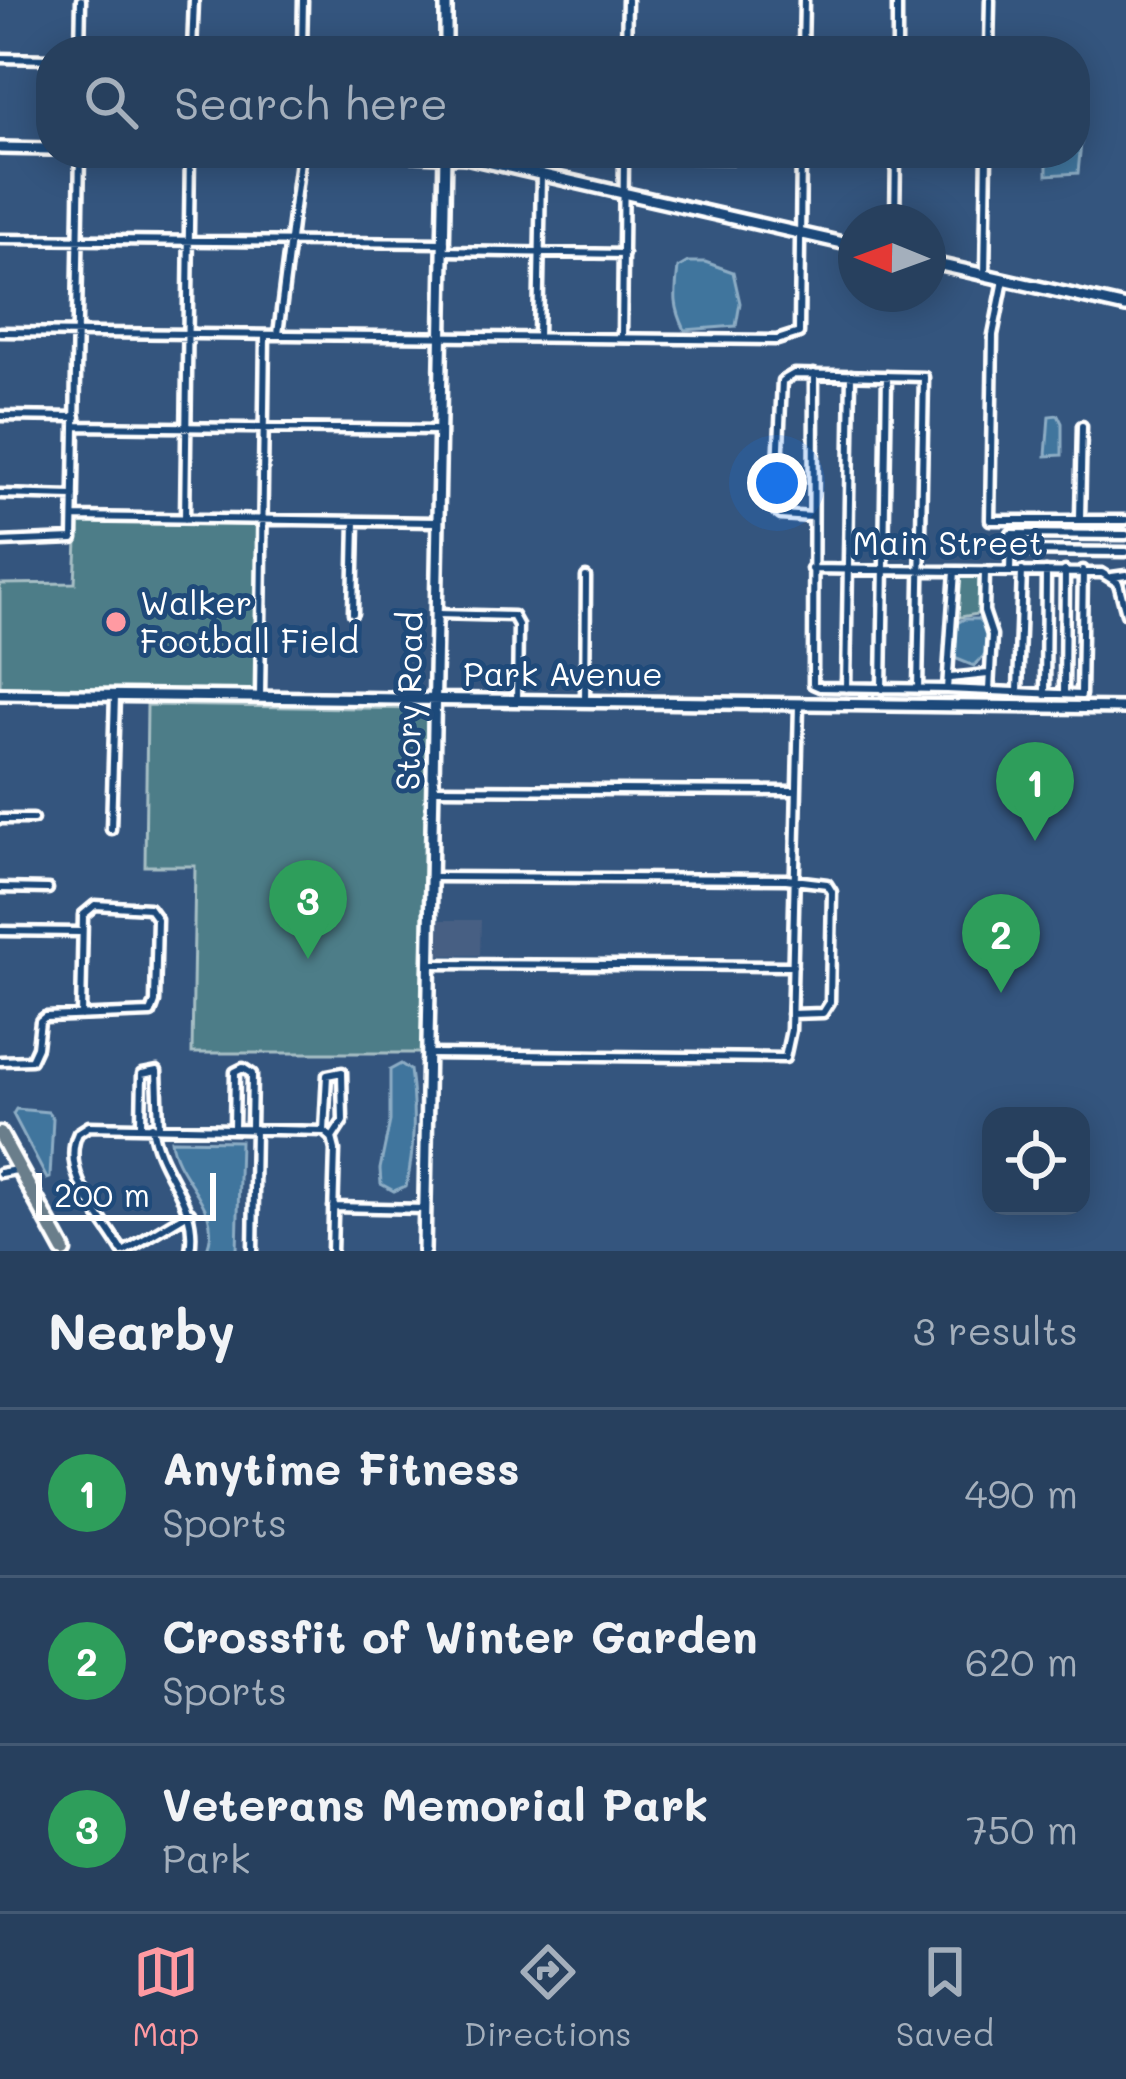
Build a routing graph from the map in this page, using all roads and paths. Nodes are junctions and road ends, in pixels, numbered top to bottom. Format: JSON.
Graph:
{"nodes":[{"id":1,"x":81,"y":0,"type":"edge"},
{"id":2,"x":194,"y":0,"type":"edge"},
{"id":3,"x":303,"y":0,"type":"edge"},
{"id":4,"x":446,"y":0,"type":"edge"},
{"id":5,"x":626,"y":0,"type":"edge"},
{"id":6,"x":804,"y":0,"type":"edge"},
{"id":7,"x":897,"y":0,"type":"edge"},
{"id":8,"x":990,"y":0,"type":"edge"},
{"id":9,"x":80,"y":36,"type":"edge"},
{"id":10,"x":193,"y":36,"type":"edge"},
{"id":11,"x":302,"y":36,"type":"edge"},
{"id":12,"x":446,"y":36,"type":"edge"},
{"id":13,"x":626,"y":36,"type":"edge"},
{"id":14,"x":803,"y":36,"type":"edge"},
{"id":15,"x":897,"y":36,"type":"edge"},
{"id":16,"x":989,"y":36,"type":"edge"},
{"id":17,"x":0,"y":58,"type":"edge"},
{"id":18,"x":36,"y":59,"type":"edge"},
{"id":19,"x":0,"y":148,"type":"edge"},
{"id":20,"x":36,"y":149,"type":"edge"},
{"id":21,"x":80,"y":168,"type":"edge"},
{"id":22,"x":190,"y":168,"type":"edge"},
{"id":23,"x":299,"y":168,"type":"edge"},
{"id":24,"x":445,"y":168,"type":"edge"},
{"id":25,"x":515,"y":168,"type":"edge"},
{"id":26,"x":624,"y":168,"type":"edge"},
{"id":27,"x":801,"y":168,"type":"edge"},
{"id":28,"x":896,"y":168,"type":"edge"},
{"id":29,"x":987,"y":168,"type":"edge"},
{"id":30,"x":541,"y":174,"type":"junction"},
{"id":31,"x":624,"y":194,"type":"junction"},
{"id":32,"x":895,"y":204,"type":"edge"},
{"id":33,"x":800,"y":234,"type":"junction"},
{"id":34,"x":0,"y":239,"type":"edge"},
{"id":35,"x":80,"y":240,"type":"junction"},
{"id":36,"x":189,"y":240,"type":"junction"},
{"id":37,"x":290,"y":242,"type":"junction"},
{"id":38,"x":838,"y":242,"type":"edge"},
{"id":39,"x":445,"y":247,"type":"junction"},
{"id":40,"x":539,"y":252,"type":"junction"},
{"id":41,"x":624,"y":254,"type":"junction"},
{"id":42,"x":946,"y":266,"type":"edge"},
{"id":43,"x":985,"y":276,"type":"junction"},
{"id":44,"x":1004,"y":280,"type":"junction"},
{"id":45,"x":1126,"y":307,"type":"edge"},
{"id":46,"x":0,"y":332,"type":"edge"},
{"id":47,"x":78,"y":333,"type":"junction"},
{"id":48,"x":188,"y":334,"type":"junction"},
{"id":49,"x":278,"y":335,"type":"junction"},
{"id":50,"x":265,"y":336,"type":"junction"},
{"id":51,"x":443,"y":337,"type":"junction"},
{"id":52,"x":622,"y":338,"type":"junction"},
{"id":53,"x":538,"y":339,"type":"junction"},
{"id":54,"x":814,"y":374,"type":"junction"},
{"id":55,"x":850,"y":375,"type":"junction"},
{"id":56,"x":887,"y":376,"type":"junction"},
{"id":57,"x":0,"y":416,"type":"edge"},
{"id":58,"x":76,"y":421,"type":"junction"},
{"id":59,"x":1082,"y":426,"type":"dead end"},
{"id":60,"x":187,"y":427,"type":"junction"},
{"id":61,"x":262,"y":428,"type":"junction"},
{"id":62,"x":441,"y":430,"type":"junction"},
{"id":63,"x":0,"y":494,"type":"edge"},
{"id":64,"x":74,"y":496,"type":"junction"},
{"id":65,"x":74,"y":517,"type":"junction"},
{"id":66,"x":812,"y":517,"type":"junction"},
{"id":67,"x":185,"y":519,"type":"junction"},
{"id":68,"x":262,"y":520,"type":"junction"},
{"id":69,"x":1080,"y":520,"type":"junction"},
{"id":70,"x":1126,"y":520,"type":"edge"},
{"id":71,"x":355,"y":521,"type":"junction"},
{"id":72,"x":439,"y":522,"type":"junction"},
{"id":73,"x":1126,"y":535,"type":"edge"},
{"id":74,"x":0,"y":542,"type":"edge"},
{"id":75,"x":1011,"y":551,"type":"junction"},
{"id":76,"x":1126,"y":552,"type":"edge"},
{"id":77,"x":811,"y":569,"type":"junction"},
{"id":78,"x":848,"y":570,"type":"junction"},
{"id":79,"x":884,"y":570,"type":"junction"},
{"id":80,"x":921,"y":571,"type":"junction"},
{"id":81,"x":955,"y":571,"type":"junction"},
{"id":82,"x":985,"y":571,"type":"junction"},
{"id":83,"x":1010,"y":571,"type":"junction"},
{"id":84,"x":1022,"y":571,"type":"junction"},
{"id":85,"x":1065,"y":571,"type":"junction"},
{"id":86,"x":1083,"y":571,"type":"junction"},
{"id":87,"x":1046,"y":572,"type":"junction"},
{"id":88,"x":1126,"y":575,"type":"edge"},
{"id":89,"x":586,"y":577,"type":"dead end"},
{"id":90,"x":1112,"y":577,"type":"junction"},
{"id":91,"x":353,"y":613,"type":"dead end"},
{"id":92,"x":1126,"y":613,"type":"edge"},
{"id":93,"x":437,"y":614,"type":"junction"},
{"id":94,"x":989,"y":674,"type":"junction"},
{"id":95,"x":950,"y":678,"type":"junction"},
{"id":96,"x":846,"y":688,"type":"junction"},
{"id":97,"x":882,"y":688,"type":"junction"},
{"id":98,"x":918,"y":689,"type":"junction"},
{"id":99,"x":947,"y":689,"type":"junction"},
{"id":100,"x":988,"y":690,"type":"junction"},
{"id":101,"x":1018,"y":691,"type":"junction"},
{"id":102,"x":0,"y":694,"type":"edge"},
{"id":103,"x":115,"y":695,"type":"junction"},
{"id":104,"x":1045,"y":695,"type":"junction"},
{"id":105,"x":1064,"y":695,"type":"junction"},
{"id":106,"x":260,"y":698,"type":"junction"},
{"id":107,"x":436,"y":700,"type":"junction"},
{"id":108,"x":517,"y":701,"type":"junction"},
{"id":109,"x":585,"y":701,"type":"junction"},
{"id":110,"x":799,"y":704,"type":"junction"},
{"id":111,"x":1126,"y":708,"type":"edge"},
{"id":112,"x":434,"y":789,"type":"junction"},
{"id":113,"x":797,"y":791,"type":"junction"},
{"id":114,"x":0,"y":819,"type":"edge"},
{"id":115,"x":33,"y":819,"type":"dead end"},
{"id":116,"x":111,"y":829,"type":"dead end"},
{"id":117,"x":432,"y":877,"type":"junction"},
{"id":118,"x":796,"y":880,"type":"junction"},
{"id":119,"x":0,"y":888,"type":"edge"},
{"id":120,"x":48,"y":889,"type":"dead end"},
{"id":121,"x":0,"y":931,"type":"edge"},
{"id":122,"x":81,"y":932,"type":"junction"},
{"id":123,"x":430,"y":964,"type":"junction"},
{"id":124,"x":793,"y":966,"type":"junction"},
{"id":125,"x":791,"y":1014,"type":"junction"},
{"id":126,"x":81,"y":1016,"type":"junction"},
{"id":127,"x":429,"y":1054,"type":"junction"},
{"id":128,"x":0,"y":1061,"type":"edge"},
{"id":129,"x":141,"y":1126,"type":"junction"},
{"id":130,"x":155,"y":1126,"type":"junction"},
{"id":131,"x":234,"y":1127,"type":"junction"},
{"id":132,"x":253,"y":1127,"type":"junction"},
{"id":133,"x":324,"y":1131,"type":"junction"},
{"id":134,"x":0,"y":1134,"type":"edge"},
{"id":135,"x":332,"y":1138,"type":"junction"},
{"id":136,"x":20,"y":1169,"type":"junction"},
{"id":137,"x":0,"y":1173,"type":"edge"},
{"id":138,"x":333,"y":1207,"type":"junction"},
{"id":139,"x":425,"y":1210,"type":"junction"},
{"id":140,"x":190,"y":1212,"type":"junction"},
{"id":141,"x":64,"y":1251,"type":"edge"},
{"id":142,"x":124,"y":1251,"type":"edge"},
{"id":143,"x":190,"y":1251,"type":"edge"},
{"id":144,"x":253,"y":1251,"type":"edge"},
{"id":145,"x":332,"y":1251,"type":"edge"},
{"id":146,"x":424,"y":1251,"type":"edge"}],
"edges":[{"from":1,"to":9,"type":"street"},
{"from":2,"to":10,"type":"street"},
{"from":3,"to":11,"type":"street"},
{"from":4,"to":12,"type":"street"},
{"from":5,"to":13,"type":"street"},
{"from":6,"to":14,"type":"street"},
{"from":7,"to":15,"type":"street"},
{"from":8,"to":16,"type":"street"},
{"from":17,"to":18,"type":"street"},
{"from":19,"to":20,"type":"street"},
{"from":21,"to":35,"type":"street"},
{"from":22,"to":36,"type":"street"},
{"from":23,"to":37,"type":"street"},
{"from":24,"to":39,"type":"street","name":"Story Road"},
{"from":25,"to":30,"type":"street"},
{"from":26,"to":31,"type":"street"},
{"from":27,"to":33,"type":"street"},
{"from":28,"to":32,"type":"street"},
{"from":29,"to":43,"type":"street"},
{"from":30,"to":31,"type":"street"},
{"from":30,"to":40,"type":"street"},
{"from":31,"to":33,"type":"street"},
{"from":31,"to":41,"type":"street"},
{"from":33,"to":38,"type":"street"},
{"from":33,"to":52,"type":"street"},
{"from":34,"to":35,"type":"street"},
{"from":35,"to":36,"type":"street"},
{"from":35,"to":47,"type":"street"},
{"from":36,"to":37,"type":"street"},
{"from":36,"to":48,"type":"street"},
{"from":37,"to":39,"type":"street"},
{"from":37,"to":49,"type":"street"},
{"from":39,"to":40,"type":"street"},
{"from":39,"to":51,"type":"street","name":"Story Road"},
{"from":40,"to":41,"type":"street"},
{"from":40,"to":53,"type":"street"},
{"from":41,"to":52,"type":"street"},
{"from":42,"to":43,"type":"street"},
{"from":43,"to":44,"type":"street"},
{"from":44,"to":45,"type":"street"},
{"from":44,"to":69,"type":"street"},
{"from":46,"to":47,"type":"street"},
{"from":47,"to":48,"type":"street"},
{"from":47,"to":58,"type":"street"},
{"from":48,"to":50,"type":"street"},
{"from":48,"to":60,"type":"street"},
{"from":49,"to":50,"type":"street"},
{"from":49,"to":51,"type":"street"},
{"from":50,"to":61,"type":"street"},
{"from":51,"to":53,"type":"street"},
{"from":51,"to":62,"type":"street","name":"Story Road"},
{"from":52,"to":53,"type":"street"},
{"from":54,"to":55,"type":"street"},
{"from":54,"to":66,"type":"street"},
{"from":54,"to":66,"type":"street"},
{"from":55,"to":56,"type":"street"},
{"from":55,"to":78,"type":"street"},
{"from":56,"to":79,"type":"street"},
{"from":56,"to":80,"type":"street"},
{"from":57,"to":58,"type":"street"},
{"from":58,"to":60,"type":"street"},
{"from":58,"to":64,"type":"street"},
{"from":59,"to":69,"type":"street"},
{"from":60,"to":61,"type":"street"},
{"from":60,"to":67,"type":"street"},
{"from":61,"to":62,"type":"street"},
{"from":61,"to":68,"type":"street"},
{"from":62,"to":72,"type":"street","name":"Story Road"},
{"from":63,"to":64,"type":"street"},
{"from":64,"to":65,"type":"street"},
{"from":65,"to":67,"type":"street"},
{"from":65,"to":74,"type":"street"},
{"from":66,"to":77,"type":"street"},
{"from":67,"to":68,"type":"street"},
{"from":68,"to":71,"type":"street"},
{"from":68,"to":106,"type":"street"},
{"from":69,"to":70,"type":"street"},
{"from":71,"to":72,"type":"street"},
{"from":71,"to":91,"type":"street"},
{"from":72,"to":93,"type":"street","name":"Story Road"},
{"from":73,"to":75,"type":"street"},
{"from":75,"to":76,"type":"street"},
{"from":75,"to":83,"type":"street"},
{"from":77,"to":78,"type":"street","name":"Main Street"},
{"from":77,"to":96,"type":"street"},
{"from":78,"to":79,"type":"street","name":"Main Street"},
{"from":78,"to":96,"type":"street"},
{"from":79,"to":80,"type":"street","name":"Main Street"},
{"from":79,"to":97,"type":"street"},
{"from":80,"to":81,"type":"street","name":"Main Street"},
{"from":80,"to":98,"type":"street"},
{"from":81,"to":82,"type":"street","name":"Main Street"},
{"from":81,"to":95,"type":"street"},
{"from":82,"to":83,"type":"street","name":"Main Street"},
{"from":82,"to":94,"type":"street"},
{"from":83,"to":84,"type":"street","name":"Main Street"},
{"from":84,"to":87,"type":"street","name":"Main Street"},
{"from":84,"to":101,"type":"street"},
{"from":85,"to":86,"type":"street","name":"Main Street"},
{"from":85,"to":87,"type":"street","name":"Main Street"},
{"from":85,"to":105,"type":"street"},
{"from":86,"to":90,"type":"street","name":"Main Street"},
{"from":86,"to":105,"type":"street"},
{"from":87,"to":104,"type":"street"},
{"from":88,"to":90,"type":"street","name":"Main Street"},
{"from":89,"to":109,"type":"street"},
{"from":90,"to":92,"type":"street"},
{"from":93,"to":107,"type":"street","name":"Story Road"},
{"from":93,"to":108,"type":"street"},
{"from":94,"to":95,"type":"street"},
{"from":94,"to":100,"type":"street"},
{"from":95,"to":99,"type":"street"},
{"from":96,"to":97,"type":"street"},
{"from":97,"to":98,"type":"street"},
{"from":98,"to":99,"type":"street"},
{"from":99,"to":100,"type":"street"},
{"from":100,"to":101,"type":"street"},
{"from":101,"to":104,"type":"street"},
{"from":102,"to":103,"type":"street","name":"Park Avenue"},
{"from":103,"to":106,"type":"street","name":"Park Avenue"},
{"from":103,"to":116,"type":"street"},
{"from":104,"to":105,"type":"street"},
{"from":106,"to":107,"type":"street","name":"Park Avenue"},
{"from":107,"to":108,"type":"street","name":"Park Avenue"},
{"from":107,"to":112,"type":"street","name":"Story Road"},
{"from":108,"to":109,"type":"street","name":"Park Avenue"},
{"from":109,"to":110,"type":"street","name":"Park Avenue"},
{"from":110,"to":111,"type":"street","name":"Park Avenue"},
{"from":110,"to":113,"type":"street"},
{"from":112,"to":113,"type":"street"},
{"from":112,"to":117,"type":"street","name":"Story Road"},
{"from":113,"to":118,"type":"street"},
{"from":114,"to":115,"type":"street"},
{"from":117,"to":118,"type":"street"},
{"from":117,"to":123,"type":"street","name":"Story Road"},
{"from":118,"to":124,"type":"street"},
{"from":118,"to":125,"type":"street"},
{"from":119,"to":120,"type":"street"},
{"from":121,"to":122,"type":"street"},
{"from":122,"to":126,"type":"street"},
{"from":122,"to":126,"type":"street"},
{"from":123,"to":124,"type":"street"},
{"from":123,"to":127,"type":"street","name":"Story Road"},
{"from":124,"to":125,"type":"street"},
{"from":125,"to":127,"type":"street"},
{"from":126,"to":128,"type":"street"},
{"from":127,"to":139,"type":"street","name":"Story Road"},
{"from":129,"to":130,"type":"street"},
{"from":129,"to":130,"type":"street"},
{"from":129,"to":142,"type":"street"},
{"from":130,"to":131,"type":"street"},
{"from":130,"to":140,"type":"street"},
{"from":131,"to":132,"type":"street"},
{"from":131,"to":132,"type":"street"},
{"from":132,"to":133,"type":"street"},
{"from":132,"to":144,"type":"street"},
{"from":133,"to":135,"type":"street"},
{"from":133,"to":135,"type":"street"},
{"from":134,"to":136,"type":"main road"},
{"from":135,"to":138,"type":"street"},
{"from":136,"to":137,"type":"street"},
{"from":136,"to":141,"type":"main road"},
{"from":138,"to":139,"type":"street"},
{"from":138,"to":145,"type":"street"},
{"from":139,"to":146,"type":"street","name":"Story Road"},
{"from":140,"to":142,"type":"street"},
{"from":140,"to":143,"type":"street"}]}
